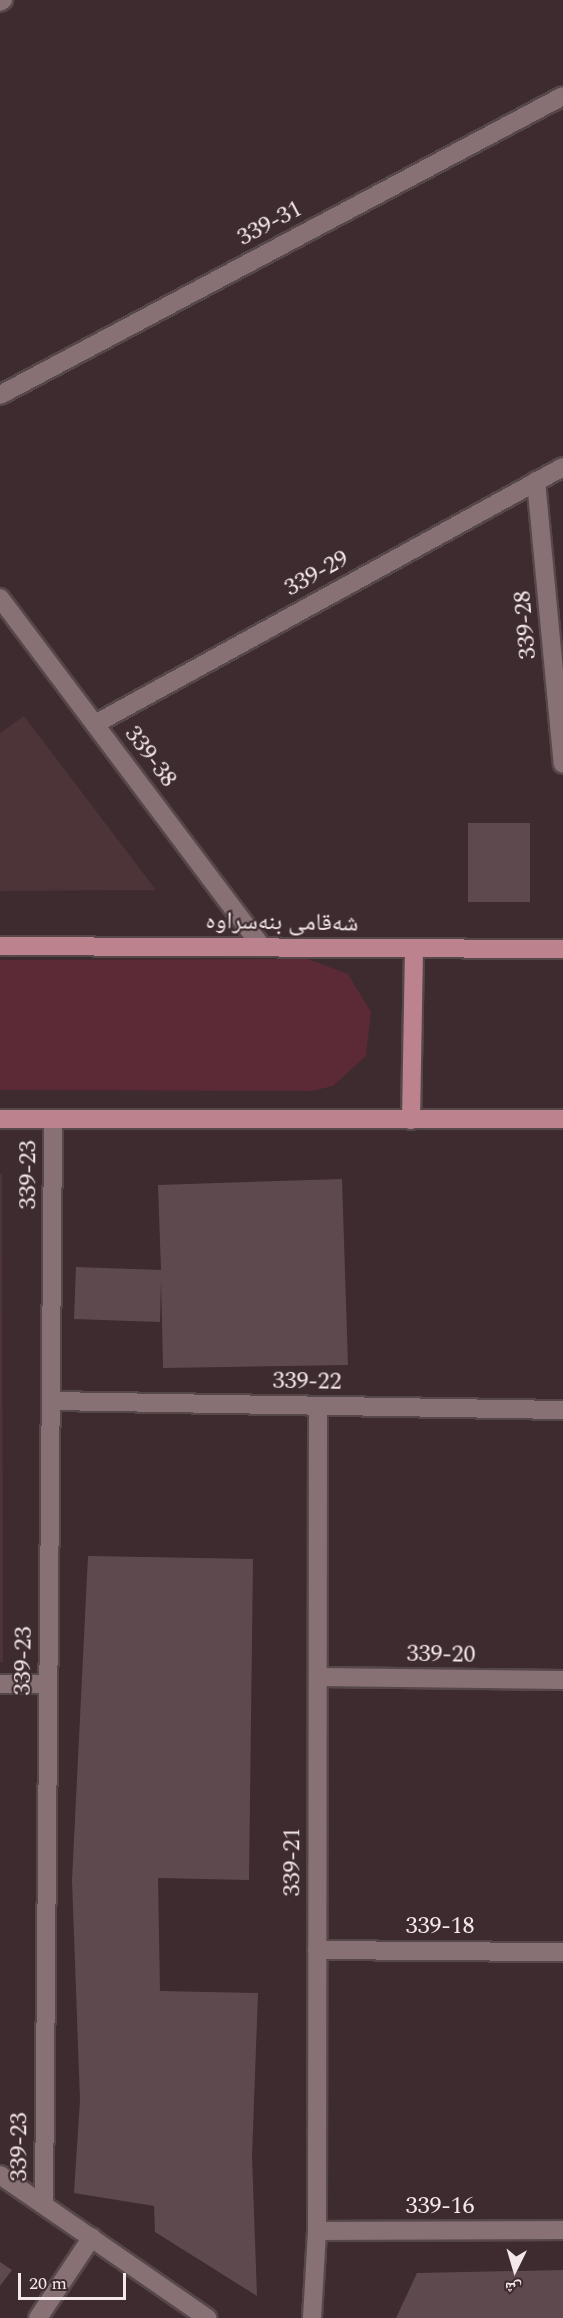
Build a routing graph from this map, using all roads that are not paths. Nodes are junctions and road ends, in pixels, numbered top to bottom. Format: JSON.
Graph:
{"nodes":[{"id":1,"x":563,"y":96,"type":"edge"},
{"id":2,"x":0,"y":395,"type":"edge"},
{"id":3,"x":563,"y":467,"type":"edge"},
{"id":4,"x":536,"y":482,"type":"junction"},
{"id":5,"x":0,"y":597,"type":"edge"},
{"id":6,"x":94,"y":724,"type":"junction"},
{"id":7,"x":563,"y":764,"type":"edge"},
{"id":8,"x":261,"y":945,"type":"junction"},
{"id":9,"x":0,"y":946,"type":"edge"},
{"id":10,"x":563,"y":949,"type":"edge"},
{"id":11,"x":414,"y":950,"type":"junction"},
{"id":12,"x":0,"y":1119,"type":"edge"},
{"id":13,"x":53,"y":1119,"type":"junction"},
{"id":14,"x":563,"y":1119,"type":"edge"},
{"id":15,"x":411,"y":1120,"type":"junction"},
{"id":16,"x":51,"y":1401,"type":"junction"},
{"id":17,"x":318,"y":1406,"type":"junction"},
{"id":18,"x":563,"y":1410,"type":"edge"},
{"id":19,"x":318,"y":1677,"type":"junction"},
{"id":20,"x":563,"y":1680,"type":"edge"},
{"id":21,"x":0,"y":1684,"type":"edge"},
{"id":22,"x":48,"y":1684,"type":"junction"},
{"id":23,"x":317,"y":1950,"type":"junction"},
{"id":24,"x":563,"y":1952,"type":"edge"},
{"id":25,"x":0,"y":2175,"type":"edge"},
{"id":26,"x":44,"y":2204,"type":"junction"},
{"id":27,"x":563,"y":2230,"type":"edge"},
{"id":28,"x":317,"y":2231,"type":"junction"},
{"id":29,"x":92,"y":2237,"type":"junction"},
{"id":30,"x":38,"y":2318,"type":"edge"},
{"id":31,"x":207,"y":2318,"type":"edge"},
{"id":32,"x":312,"y":2318,"type":"edge"}],
"edges":[{"from":1,"to":2,"type":"street","name":"339-31"},
{"from":3,"to":4,"type":"street","name":"339-29"},
{"from":4,"to":6,"type":"street","name":"339-29"},
{"from":4,"to":7,"type":"street","name":"339-28"},
{"from":5,"to":6,"type":"street","name":"339-38"},
{"from":6,"to":8,"type":"street","name":"339-38"},
{"from":8,"to":9,"type":"main road","name":"شەقامی بنەسراوە"},
{"from":8,"to":11,"type":"main road","name":"شەقامی بنەسراوە"},
{"from":10,"to":11,"type":"main road","name":"شەقامی بنەسراوە"},
{"from":11,"to":15,"type":"main road"},
{"from":12,"to":13,"type":"main road"},
{"from":13,"to":15,"type":"main road"},
{"from":13,"to":16,"type":"street","name":"339-23"},
{"from":14,"to":15,"type":"main road"},
{"from":16,"to":17,"type":"street","name":"339-22"},
{"from":16,"to":22,"type":"street","name":"339-23"},
{"from":17,"to":18,"type":"street","name":"339-22"},
{"from":17,"to":19,"type":"street","name":"339-21"},
{"from":19,"to":20,"type":"street","name":"339-20"},
{"from":19,"to":23,"type":"street","name":"339-21"},
{"from":21,"to":22,"type":"street"},
{"from":22,"to":26,"type":"street","name":"339-23"},
{"from":23,"to":24,"type":"street","name":"339-18"},
{"from":23,"to":28,"type":"street","name":"339-21"},
{"from":25,"to":26,"type":"street"},
{"from":26,"to":29,"type":"street"},
{"from":27,"to":28,"type":"street","name":"339-16"},
{"from":28,"to":32,"type":"street","name":"339-21"},
{"from":29,"to":30,"type":"street"},
{"from":29,"to":31,"type":"street"}]}
